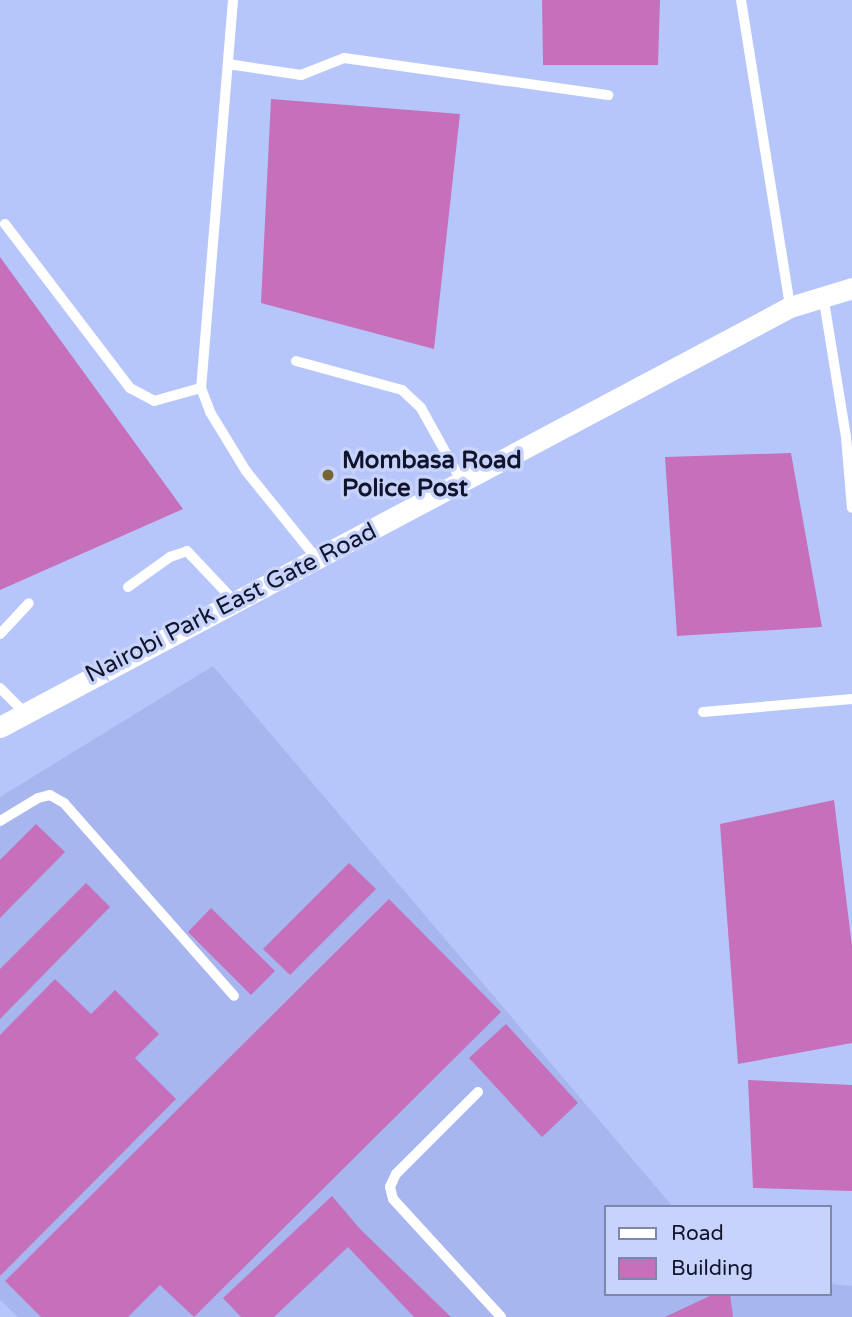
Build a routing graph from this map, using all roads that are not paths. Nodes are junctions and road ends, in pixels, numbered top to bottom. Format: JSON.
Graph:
{"nodes":[{"id":1,"x":233,"y":0,"type":"edge"},
{"id":2,"x":741,"y":0,"type":"edge"},
{"id":3,"x":228,"y":64,"type":"junction"},
{"id":4,"x":608,"y":95,"type":"dead end"},
{"id":5,"x":5,"y":224,"type":"dead end"},
{"id":6,"x":837,"y":291,"type":"edge"},
{"id":7,"x":790,"y":307,"type":"junction"},
{"id":8,"x":296,"y":361,"type":"dead end"},
{"id":9,"x":201,"y":388,"type":"junction"},
{"id":10,"x":462,"y":482,"type":"junction"},
{"id":11,"x":852,"y":508,"type":"edge"},
{"id":12,"x":317,"y":559,"type":"junction"},
{"id":13,"x":128,"y":587,"type":"dead end"},
{"id":14,"x":235,"y":601,"type":"junction"},
{"id":15,"x":29,"y":603,"type":"dead end"},
{"id":16,"x":0,"y":634,"type":"edge"},
{"id":17,"x":0,"y":688,"type":"edge"},
{"id":18,"x":852,"y":699,"type":"edge"},
{"id":19,"x":703,"y":712,"type":"dead end"},
{"id":20,"x":25,"y":713,"type":"junction"},
{"id":21,"x":0,"y":727,"type":"edge"},
{"id":22,"x":0,"y":821,"type":"edge"},
{"id":23,"x":233,"y":996,"type":"dead end"},
{"id":24,"x":478,"y":1092,"type":"dead end"},
{"id":25,"x":501,"y":1317,"type":"edge"}],
"edges":[{"from":1,"to":3,"type":"lane"},
{"from":2,"to":7,"type":"lane"},
{"from":3,"to":4,"type":"lane"},
{"from":3,"to":9,"type":"lane"},
{"from":5,"to":9,"type":"lane"},
{"from":6,"to":7,"type":"street","name":"Nairobi Park East Gate Road"},
{"from":6,"to":11,"type":"lane"},
{"from":7,"to":10,"type":"street","name":"Nairobi Park East Gate Road"},
{"from":8,"to":10,"type":"lane"},
{"from":9,"to":12,"type":"lane"},
{"from":10,"to":12,"type":"street","name":"Nairobi Park East Gate Road"},
{"from":12,"to":14,"type":"street","name":"Nairobi Park East Gate Road"},
{"from":13,"to":14,"type":"lane"},
{"from":14,"to":20,"type":"street","name":"Nairobi Park East Gate Road"},
{"from":15,"to":16,"type":"lane"},
{"from":17,"to":20,"type":"lane"},
{"from":18,"to":19,"type":"lane"},
{"from":20,"to":21,"type":"street","name":"Nairobi Park East Gate Road"},
{"from":22,"to":23,"type":"lane"},
{"from":24,"to":25,"type":"lane"}]}
